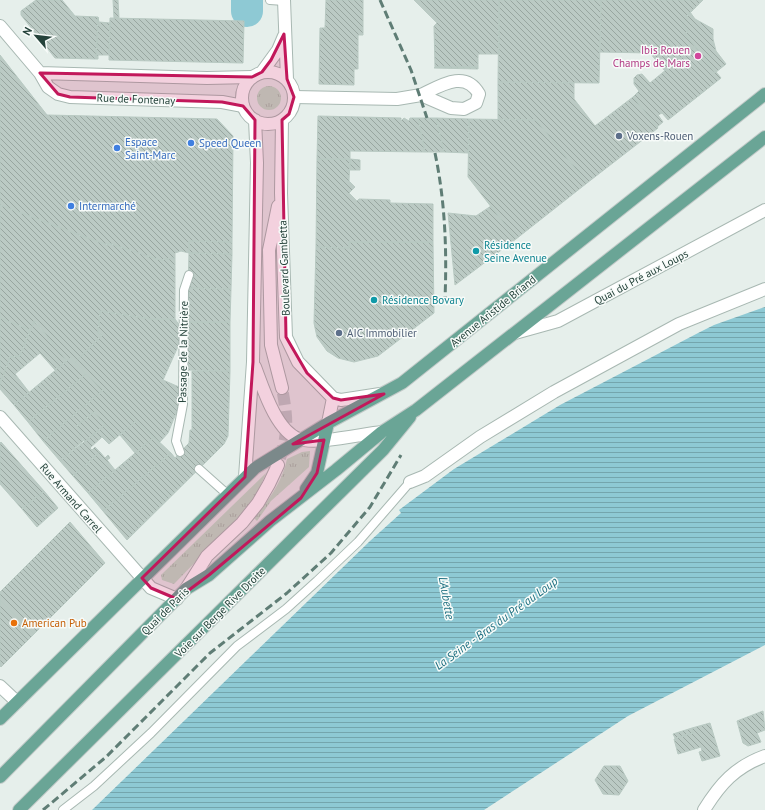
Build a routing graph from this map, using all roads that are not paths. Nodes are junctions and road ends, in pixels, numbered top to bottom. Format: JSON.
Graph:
{"nodes":[{"id":1,"x":270,"y":0,"type":"edge"},
{"id":2,"x":284,"y":1,"type":"edge"},
{"id":3,"x":0,"y":26,"type":"edge"},
{"id":4,"x":284,"y":34,"type":"junction"},
{"id":5,"x":40,"y":73,"type":"junction"},
{"id":6,"x":257,"y":75,"type":"junction"},
{"id":7,"x":287,"y":79,"type":"junction"},
{"id":8,"x":765,"y":94,"type":"edge"},
{"id":9,"x":421,"y":95,"type":"dead end"},
{"id":10,"x":294,"y":97,"type":"junction"},
{"id":11,"x":243,"y":106,"type":"junction"},
{"id":12,"x":255,"y":120,"type":"junction"},
{"id":13,"x":282,"y":120,"type":"junction"},
{"id":14,"x":765,"y":137,"type":"edge"},
{"id":15,"x":281,"y":193,"type":"junction"},
{"id":16,"x":765,"y":210,"type":"edge"},
{"id":17,"x":189,"y":275,"type":"dead end"},
{"id":18,"x":765,"y":289,"type":"edge"},
{"id":19,"x":513,"y":334,"type":"junction"},
{"id":20,"x":253,"y":362,"type":"junction"},
{"id":21,"x":282,"y":388,"type":"tunnel mouth"},
{"id":22,"x":384,"y":394,"type":"junction"},
{"id":23,"x":333,"y":398,"type":"junction"},
{"id":24,"x":416,"y":410,"type":"junction"},
{"id":25,"x":0,"y":417,"type":"edge"},
{"id":26,"x":328,"y":423,"type":"junction"},
{"id":27,"x":382,"y":432,"type":"junction"},
{"id":28,"x":300,"y":440,"type":"junction"},
{"id":29,"x":324,"y":440,"type":"junction"},
{"id":30,"x":180,"y":452,"type":"dead end"},
{"id":31,"x":278,"y":465,"type":"tunnel mouth"},
{"id":32,"x":199,"y":469,"type":"dead end"},
{"id":33,"x":245,"y":477,"type":"junction"},
{"id":34,"x":410,"y":482,"type":"joint"},
{"id":35,"x":228,"y":494,"type":"junction"},
{"id":36,"x":301,"y":498,"type":"junction"},
{"id":37,"x":142,"y":578,"type":"junction"},
{"id":38,"x":186,"y":589,"type":"junction"},
{"id":39,"x":176,"y":599,"type":"junction"},
{"id":40,"x":0,"y":686,"type":"edge"},
{"id":41,"x":17,"y":702,"type":"junction"},
{"id":42,"x":0,"y":719,"type":"edge"},
{"id":43,"x":765,"y":756,"type":"edge"},
{"id":44,"x":0,"y":777,"type":"edge"},
{"id":45,"x":19,"y":810,"type":"edge"},
{"id":46,"x":63,"y":810,"type":"edge"},
{"id":47,"x":704,"y":810,"type":"edge"}],
"edges":[{"from":1,"to":2,"type":"lane"},
{"from":2,"to":4,"type":"street"},
{"from":3,"to":5,"type":"street","name":"Rue de Fontenay"},
{"from":4,"to":6,"type":"street"},
{"from":4,"to":7,"type":"street"},
{"from":5,"to":6,"type":"street","name":"Rue de Fontenay"},
{"from":5,"to":11,"type":"street","name":"Rue de Fontenay"},
{"from":6,"to":7,"type":"street"},
{"from":6,"to":11,"type":"street"},
{"from":7,"to":10,"type":"street"},
{"from":8,"to":22,"type":"main road","name":"Avenue Aristide Briand"},
{"from":9,"to":10,"type":"street"},
{"from":10,"to":13,"type":"street"},
{"from":11,"to":12,"type":"street"},
{"from":12,"to":13,"type":"street"},
{"from":12,"to":20,"type":"street"},
{"from":13,"to":15,"type":"street","name":"Boulevard Gambetta"},
{"from":14,"to":19,"type":"main road"},
{"from":15,"to":21,"type":"street"},
{"from":15,"to":23,"type":"street","name":"Boulevard Gambetta"},
{"from":16,"to":19,"type":"street","name":"Quai du Pré aux Loups"},
{"from":17,"to":30,"type":"lane","name":"Passage de la Nitrière"},
{"from":18,"to":34,"type":"street"},
{"from":19,"to":24,"type":"main road"},
{"from":20,"to":28,"type":"street"},
{"from":20,"to":33,"type":"street"},
{"from":22,"to":23,"type":"street"},
{"from":22,"to":26,"type":"main road","name":"Avenue Aristide Briand"},
{"from":23,"to":26,"type":"street"},
{"from":24,"to":27,"type":"main road"},
{"from":24,"to":45,"type":"main road","name":"Voie sur Berge Rive Droite"},
{"from":25,"to":37,"type":"street","name":"Rue Armand Carrel"},
{"from":26,"to":28,"type":"main road","name":"Avenue Aristide Briand"},
{"from":26,"to":29,"type":"main road"},
{"from":27,"to":29,"type":"street"},
{"from":27,"to":36,"type":"main road","name":"Quai de Paris"},
{"from":28,"to":29,"type":"street"},
{"from":28,"to":33,"type":"main road","name":"Avenue Aristide Briand"},
{"from":29,"to":36,"type":"main road"},
{"from":31,"to":38,"type":"street"},
{"from":32,"to":35,"type":"lane"},
{"from":33,"to":35,"type":"main road"},
{"from":34,"to":46,"type":"lane"},
{"from":35,"to":37,"type":"main road"},
{"from":36,"to":38,"type":"main road","name":"Quai de Paris"},
{"from":37,"to":39,"type":"street","name":"Rue Armand Carrel"},
{"from":37,"to":41,"type":"main road"},
{"from":38,"to":39,"type":"main road","name":"Quai de Paris"},
{"from":39,"to":44,"type":"main road","name":"Quai de Paris"},
{"from":40,"to":41,"type":"street"},
{"from":41,"to":42,"type":"main road"},
{"from":43,"to":47,"type":"street"}]}
